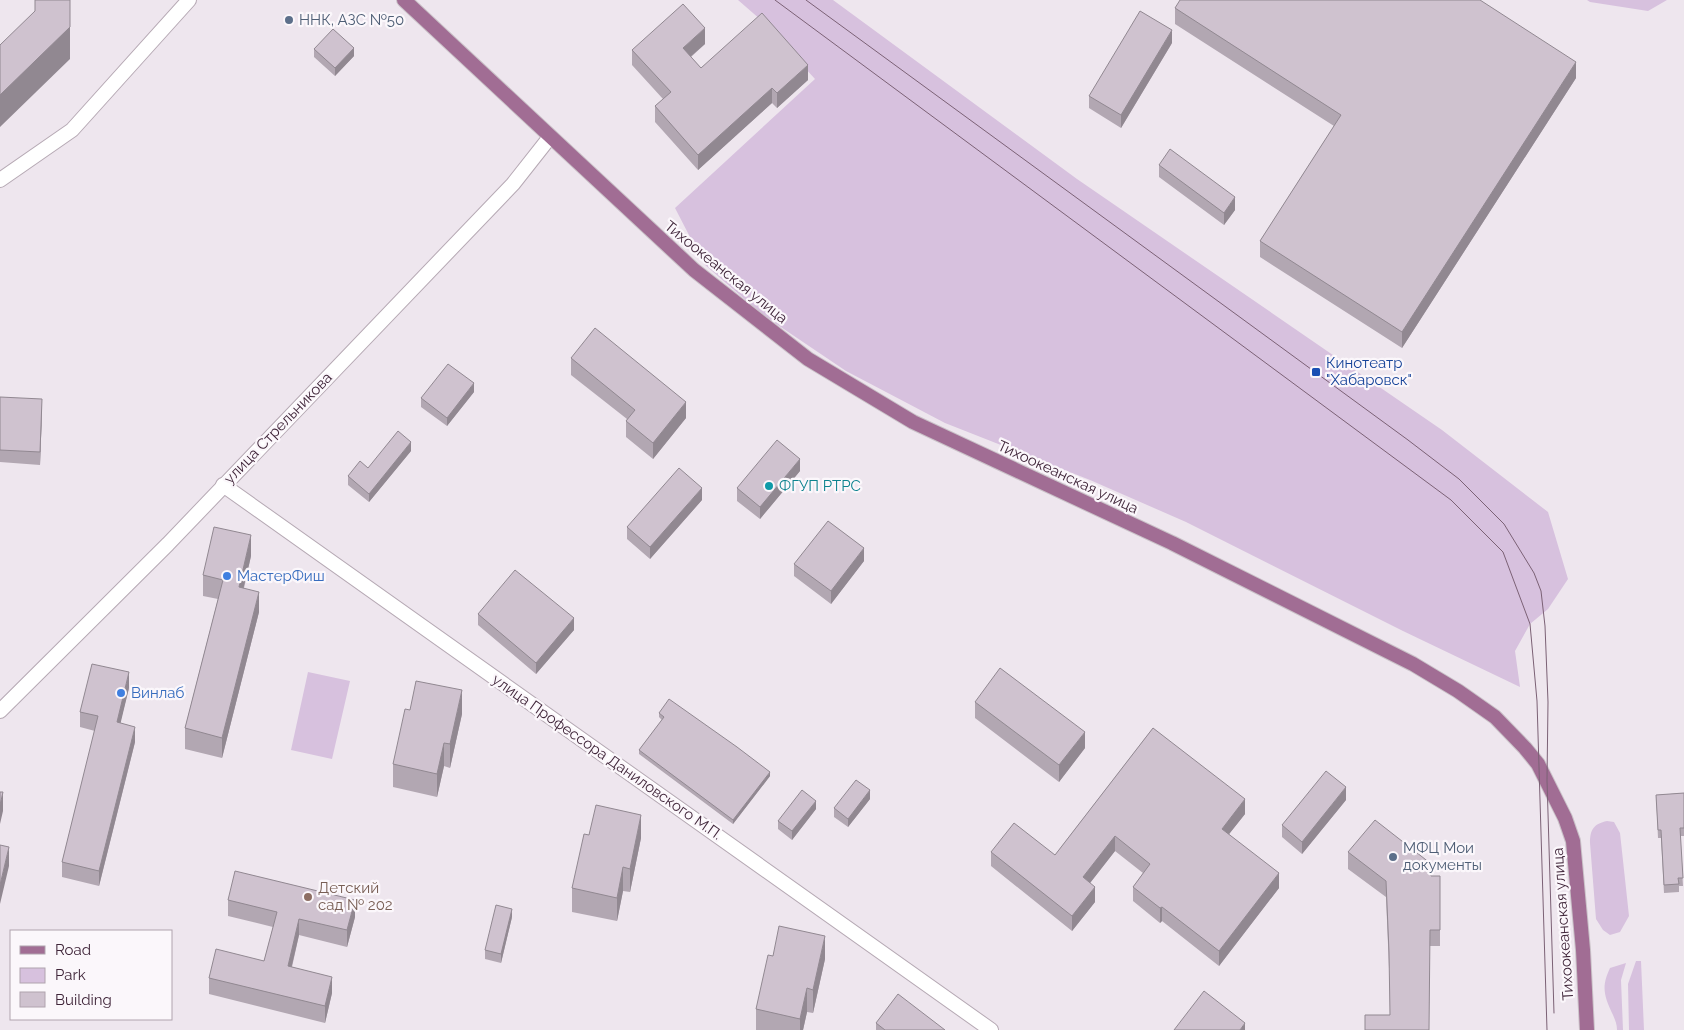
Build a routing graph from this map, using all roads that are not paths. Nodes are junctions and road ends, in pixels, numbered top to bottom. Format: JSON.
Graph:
{"nodes":[{"id":1,"x":189,"y":0,"type":"edge"},
{"id":2,"x":404,"y":0,"type":"edge"},
{"id":3,"x":550,"y":138,"type":"junction"},
{"id":4,"x":0,"y":180,"type":"edge"},
{"id":5,"x":223,"y":485,"type":"junction"},
{"id":6,"x":0,"y":711,"type":"edge"},
{"id":7,"x":991,"y":1030,"type":"edge"},
{"id":8,"x":1586,"y":1030,"type":"edge"}],
"edges":[{"from":1,"to":4,"type":"street"},
{"from":2,"to":3,"type":"main road","name":"Тихоокеанская улица"},
{"from":3,"to":5,"type":"street","name":"улица Стрельникова"},
{"from":3,"to":8,"type":"main road","name":"Тихоокеанская улица"},
{"from":5,"to":6,"type":"street","name":"улица Стрельникова"},
{"from":5,"to":7,"type":"street","name":"улица Профессора Даниловского М.П."}]}
